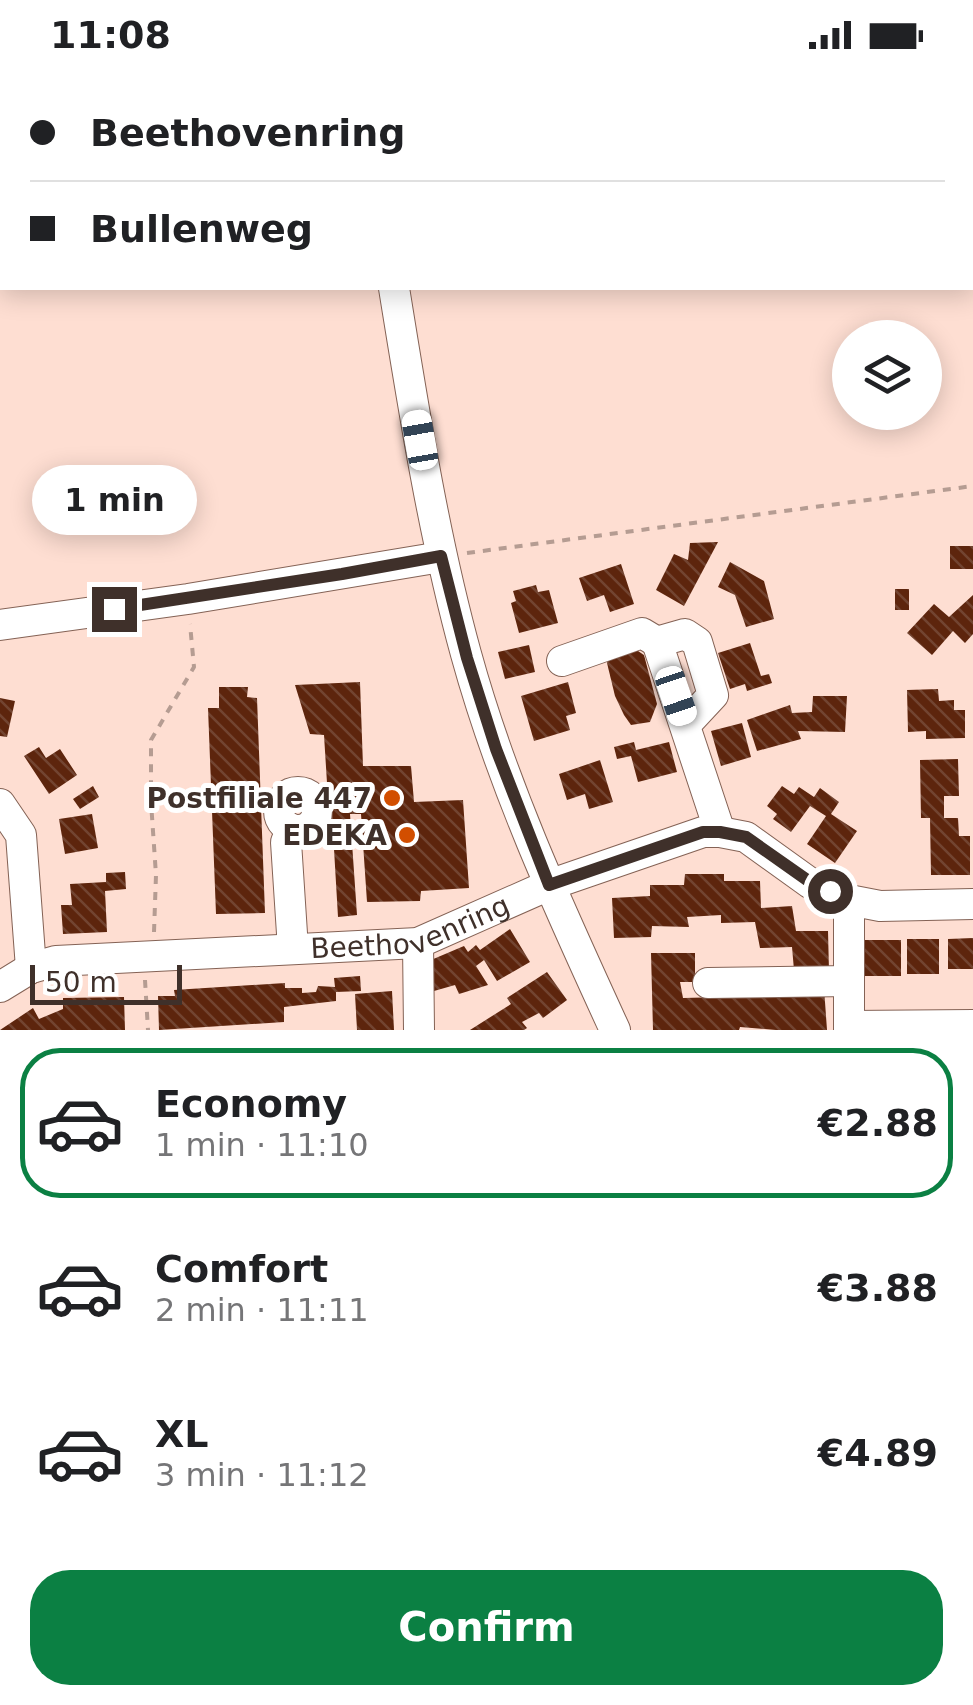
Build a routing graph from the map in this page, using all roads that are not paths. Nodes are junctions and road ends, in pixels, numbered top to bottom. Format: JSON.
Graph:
{"nodes":[{"id":1,"x":394,"y":290,"type":"edge"},
{"id":2,"x":441,"y":556,"type":"junction"},
{"id":3,"x":0,"y":626,"type":"edge"},
{"id":4,"x":562,"y":661,"type":"dead end"},
{"id":5,"x":0,"y":804,"type":"edge"},
{"id":6,"x":292,"y":829,"type":"dead end"},
{"id":7,"x":720,"y":832,"type":"junction"},
{"id":8,"x":549,"y":885,"type":"junction"},
{"id":9,"x":849,"y":900,"type":"junction"},
{"id":10,"x":973,"y":904,"type":"edge"},
{"id":11,"x":418,"y":943,"type":"junction"},
{"id":12,"x":293,"y":949,"type":"junction"},
{"id":13,"x":31,"y":968,"type":"junction"},
{"id":14,"x":849,"y":980,"type":"junction"},
{"id":15,"x":708,"y":983,"type":"dead end"},
{"id":16,"x":0,"y":987,"type":"edge"},
{"id":17,"x":973,"y":1025,"type":"edge"},
{"id":18,"x":849,"y":1028,"type":"edge"},
{"id":19,"x":419,"y":1030,"type":"edge"},
{"id":20,"x":615,"y":1030,"type":"edge"}],
"edges":[{"from":1,"to":2,"type":"street"},
{"from":2,"to":3,"type":"street"},
{"from":2,"to":8,"type":"street"},
{"from":4,"to":7,"type":"street"},
{"from":5,"to":13,"type":"street"},
{"from":6,"to":12,"type":"street"},
{"from":7,"to":8,"type":"street","name":"Beethovenring"},
{"from":7,"to":9,"type":"street"},
{"from":8,"to":11,"type":"street","name":"Beethovenring"},
{"from":8,"to":20,"type":"street"},
{"from":9,"to":10,"type":"street"},
{"from":9,"to":14,"type":"street"},
{"from":11,"to":12,"type":"street","name":"Beethovenring"},
{"from":11,"to":19,"type":"street"},
{"from":12,"to":13,"type":"street","name":"Beethovenring"},
{"from":13,"to":16,"type":"street","name":"Beethovenring"},
{"from":14,"to":15,"type":"street"},
{"from":14,"to":18,"type":"street"},
{"from":17,"to":18,"type":"street"}]}
